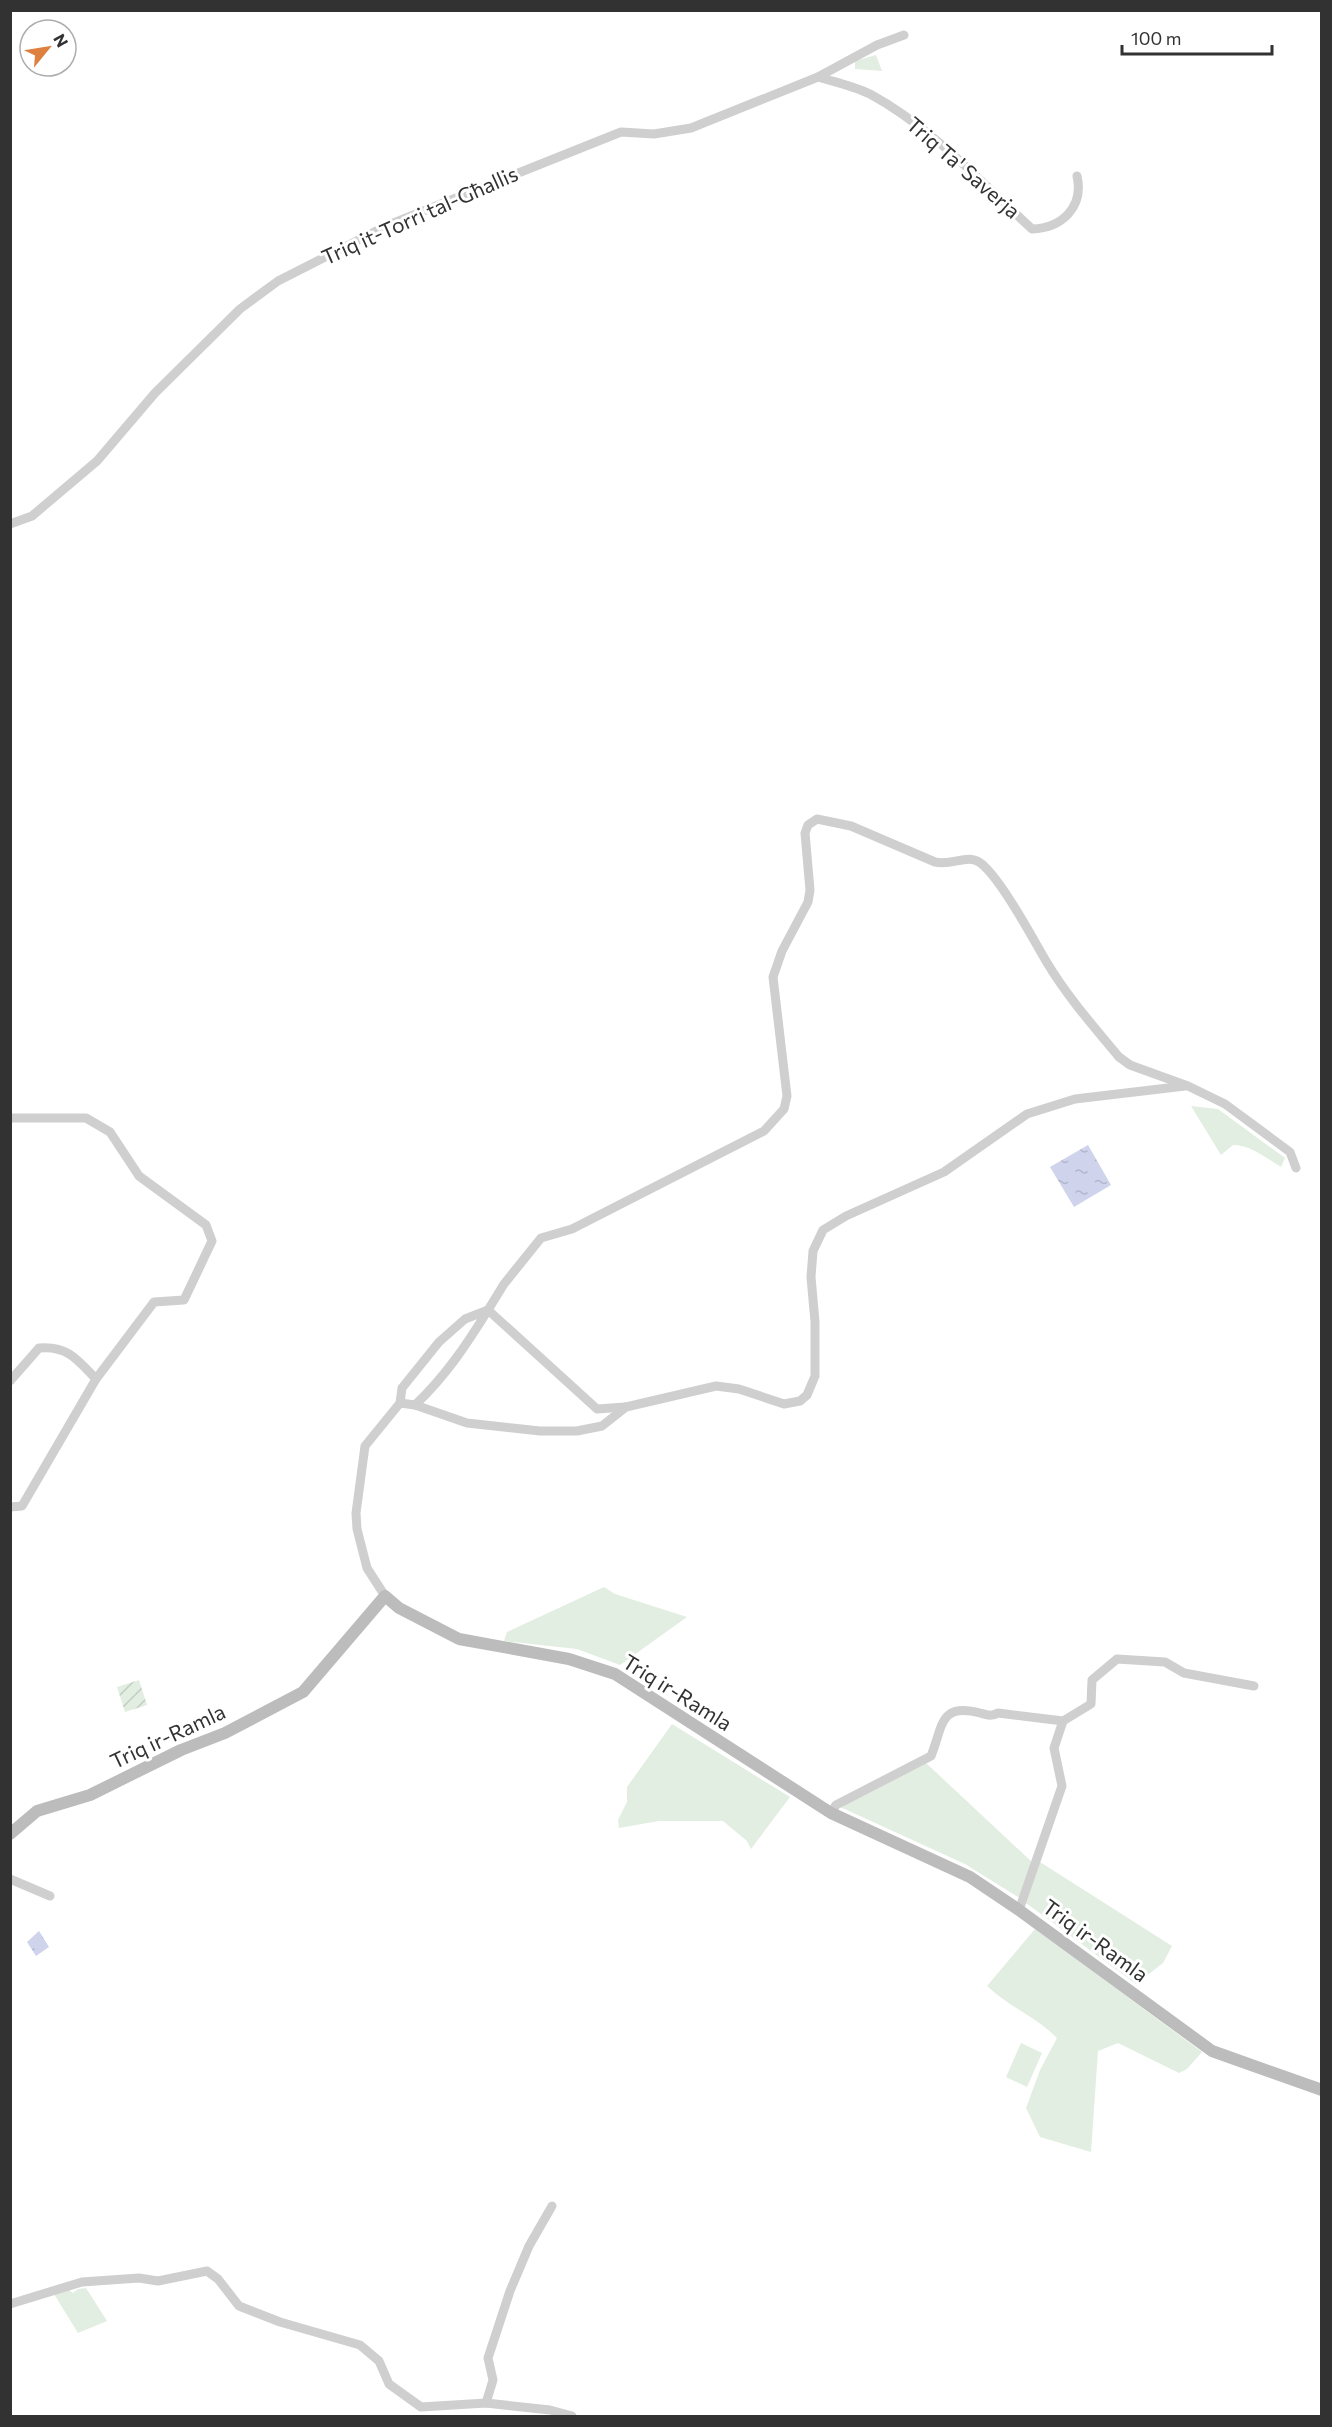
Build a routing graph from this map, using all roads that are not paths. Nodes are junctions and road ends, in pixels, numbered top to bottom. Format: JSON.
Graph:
{"nodes":[{"id":1,"x":904,"y":35,"type":"dead end"},
{"id":2,"x":818,"y":76,"type":"junction"},
{"id":3,"x":1077,"y":176,"type":"dead end"},
{"id":4,"x":10,"y":524,"type":"edge"},
{"id":5,"x":1188,"y":1086,"type":"junction"},
{"id":6,"x":10,"y":1118,"type":"edge"},
{"id":7,"x":1296,"y":1168,"type":"dead end"},
{"id":8,"x":488,"y":1310,"type":"junction"},
{"id":9,"x":96,"y":1379,"type":"junction"},
{"id":10,"x":10,"y":1381,"type":"edge"},
{"id":11,"x":400,"y":1403,"type":"junction"},
{"id":12,"x":415,"y":1405,"type":"junction"},
{"id":13,"x":626,"y":1407,"type":"junction"},
{"id":14,"x":10,"y":1507,"type":"edge"},
{"id":15,"x":385,"y":1596,"type":"junction"},
{"id":16,"x":1254,"y":1686,"type":"dead end"},
{"id":17,"x":1063,"y":1721,"type":"junction"},
{"id":18,"x":831,"y":1813,"type":"junction"},
{"id":19,"x":10,"y":1834,"type":"edge"},
{"id":20,"x":10,"y":1879,"type":"edge"},
{"id":21,"x":50,"y":1896,"type":"dead end"},
{"id":22,"x":1019,"y":1910,"type":"junction"},
{"id":23,"x":1322,"y":2090,"type":"edge"},
{"id":24,"x":552,"y":2206,"type":"dead end"},
{"id":25,"x":10,"y":2304,"type":"edge"},
{"id":26,"x":486,"y":2403,"type":"junction"},
{"id":27,"x":572,"y":2416,"type":"edge"}],
"edges":[{"from":1,"to":2,"type":"street","name":"Triq it-Torri tal-Għallis"},
{"from":2,"to":3,"type":"street","name":"Triq Ta' Saverja"},
{"from":2,"to":4,"type":"street","name":"Triq it-Torri tal-Għallis"},
{"from":5,"to":7,"type":"street"},
{"from":5,"to":8,"type":"street"},
{"from":5,"to":13,"type":"street"},
{"from":6,"to":9,"type":"street"},
{"from":8,"to":11,"type":"street"},
{"from":8,"to":12,"type":"street"},
{"from":8,"to":13,"type":"street"},
{"from":9,"to":10,"type":"street"},
{"from":9,"to":14,"type":"street"},
{"from":11,"to":12,"type":"street"},
{"from":11,"to":15,"type":"street"},
{"from":12,"to":13,"type":"street"},
{"from":15,"to":18,"type":"main road","name":"Triq ir-Ramla"},
{"from":15,"to":19,"type":"main road","name":"Triq ir-Ramla"},
{"from":16,"to":17,"type":"street"},
{"from":17,"to":18,"type":"street"},
{"from":17,"to":22,"type":"street"},
{"from":18,"to":22,"type":"main road","name":"Triq ir-Ramla"},
{"from":20,"to":21,"type":"street"},
{"from":22,"to":23,"type":"main road","name":"Triq ir-Ramla"},
{"from":24,"to":26,"type":"street"},
{"from":25,"to":26,"type":"street"},
{"from":26,"to":27,"type":"street"}]}
